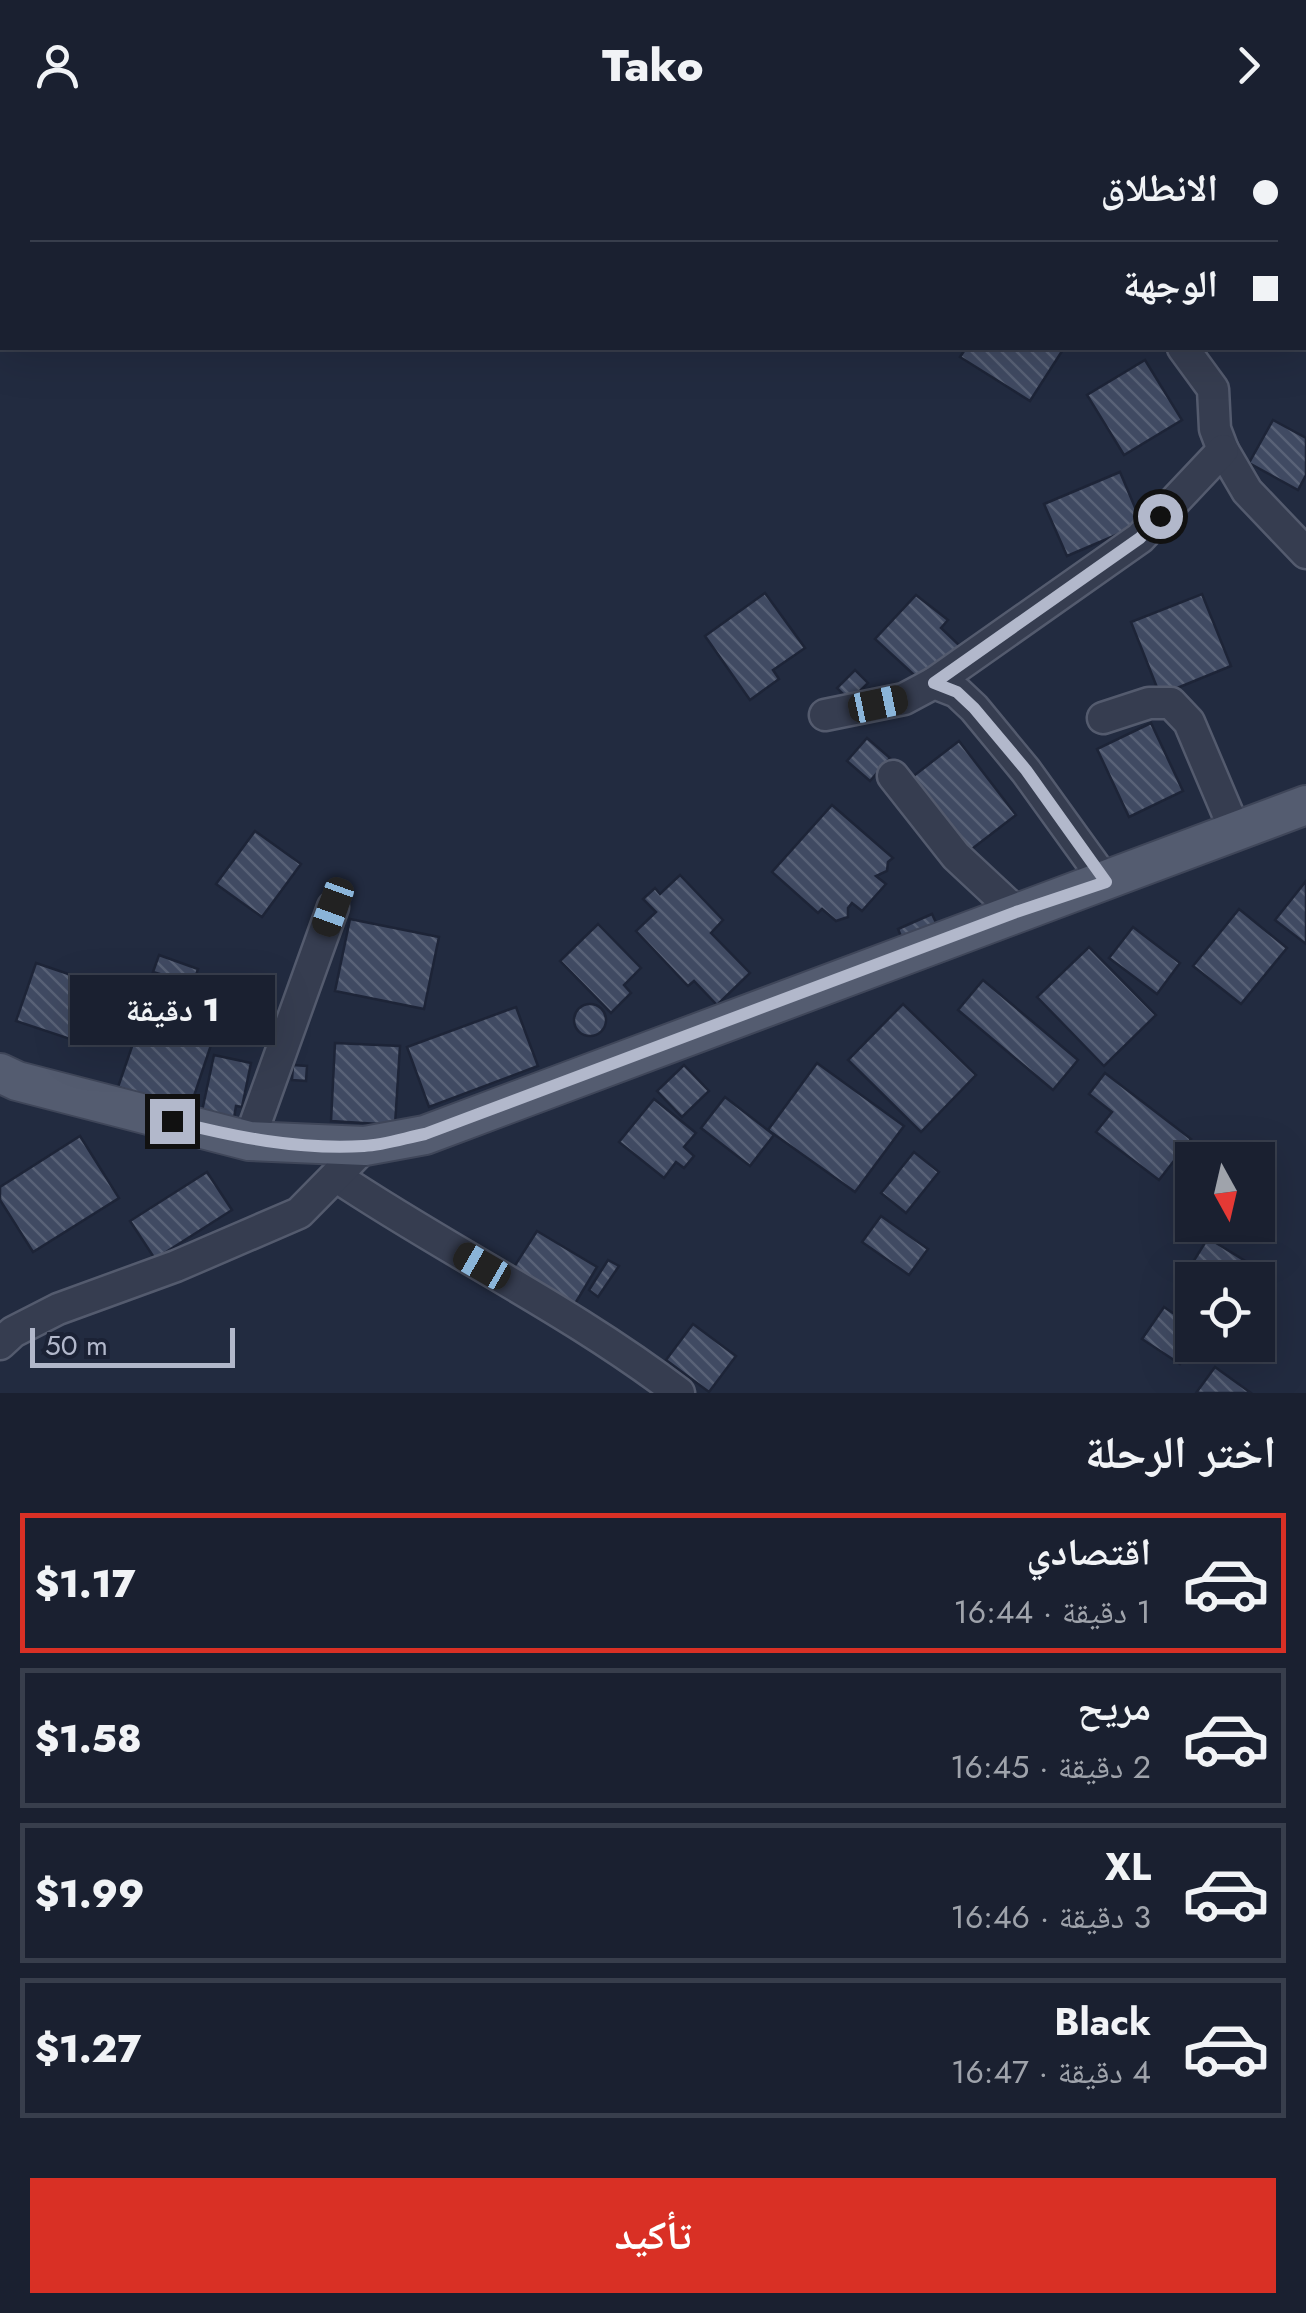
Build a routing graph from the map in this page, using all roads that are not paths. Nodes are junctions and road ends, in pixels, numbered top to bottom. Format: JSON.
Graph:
{"nodes":[{"id":1,"x":1184,"y":350,"type":"edge"},
{"id":2,"x":1223,"y":450,"type":"junction"},
{"id":3,"x":1306,"y":553,"type":"edge"},
{"id":4,"x":934,"y":683,"type":"junction"},
{"id":5,"x":826,"y":715,"type":"dead end"},
{"id":6,"x":1102,"y":718,"type":"dead end"},
{"id":7,"x":893,"y":776,"type":"dead end"},
{"id":8,"x":1306,"y":805,"type":"edge"},
{"id":9,"x":1236,"y":833,"type":"junction"},
{"id":10,"x":1106,"y":882,"type":"junction"},
{"id":11,"x":333,"y":907,"type":"dead end"},
{"id":12,"x":1016,"y":912,"type":"junction"},
{"id":13,"x":0,"y":1074,"type":"edge"},
{"id":14,"x":249,"y":1141,"type":"junction"},
{"id":15,"x":366,"y":1146,"type":"junction"},
{"id":16,"x":337,"y":1176,"type":"junction"},
{"id":17,"x":0,"y":1344,"type":"edge"},
{"id":18,"x":679,"y":1393,"type":"edge"}],
"edges":[{"from":1,"to":2,"type":"street"},
{"from":2,"to":3,"type":"street"},
{"from":2,"to":4,"type":"street"},
{"from":4,"to":5,"type":"street"},
{"from":4,"to":10,"type":"street"},
{"from":6,"to":9,"type":"street"},
{"from":7,"to":12,"type":"street"},
{"from":8,"to":9,"type":"main road"},
{"from":9,"to":10,"type":"main road"},
{"from":10,"to":12,"type":"main road"},
{"from":11,"to":14,"type":"street"},
{"from":12,"to":15,"type":"main road"},
{"from":13,"to":14,"type":"main road"},
{"from":14,"to":15,"type":"main road"},
{"from":15,"to":16,"type":"street"},
{"from":16,"to":17,"type":"street"},
{"from":16,"to":18,"type":"street"}]}
